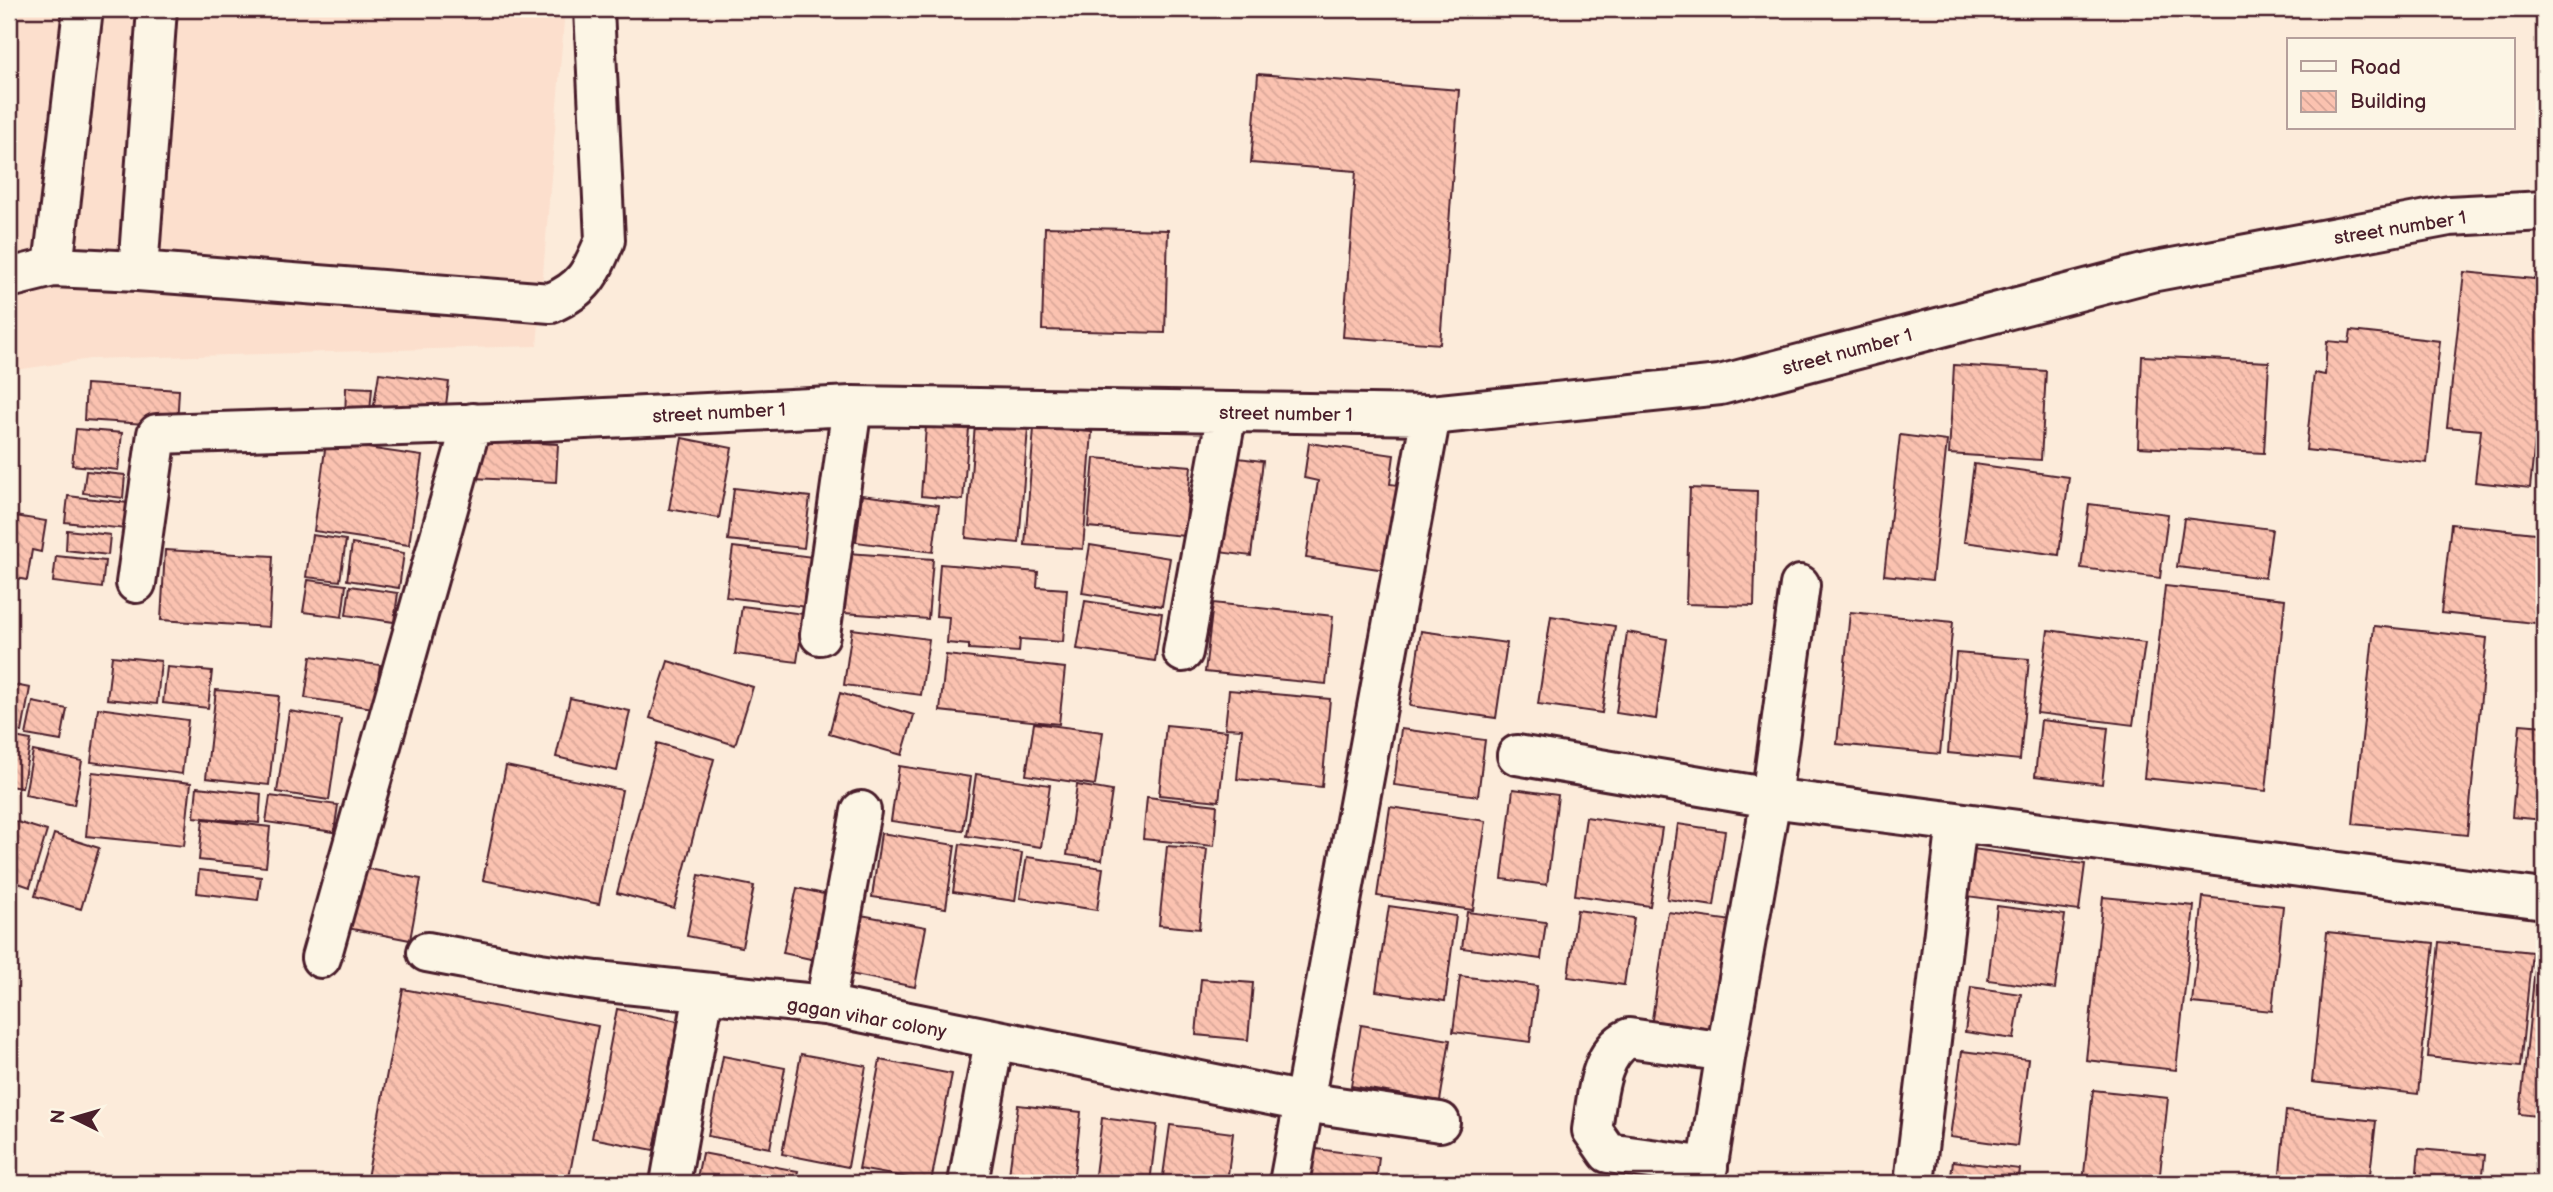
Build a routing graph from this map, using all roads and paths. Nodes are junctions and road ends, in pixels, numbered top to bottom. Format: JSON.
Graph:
{"nodes":[{"id":1,"x":83,"y":9,"type":"edge"},
{"id":2,"x":157,"y":9,"type":"edge"},
{"id":3,"x":594,"y":9,"type":"edge"},
{"id":4,"x":2544,"y":211,"type":"edge"},
{"id":5,"x":53,"y":267,"type":"junction"},
{"id":6,"x":138,"y":271,"type":"junction"},
{"id":7,"x":9,"y":278,"type":"edge"},
{"id":8,"x":852,"y":406,"type":"junction"},
{"id":9,"x":1227,"y":412,"type":"junction"},
{"id":10,"x":1431,"y":415,"type":"junction"},
{"id":11,"x":472,"y":423,"type":"junction"},
{"id":12,"x":136,"y":583,"type":"dead end"},
{"id":13,"x":1800,"y":585,"type":"dead end"},
{"id":14,"x":820,"y":635,"type":"dead end"},
{"id":15,"x":1183,"y":652,"type":"dead end"},
{"id":16,"x":1517,"y":755,"type":"dead end"},
{"id":17,"x":1771,"y":798,"type":"junction"},
{"id":18,"x":861,"y":811,"type":"dead end"},
{"id":19,"x":1957,"y":822,"type":"junction"},
{"id":20,"x":2544,"y":899,"type":"edge"},
{"id":21,"x":427,"y":952,"type":"dead end"},
{"id":22,"x":321,"y":958,"type":"dead end"},
{"id":23,"x":704,"y":993,"type":"junction"},
{"id":24,"x":825,"y":1005,"type":"junction"},
{"id":25,"x":994,"y":1041,"type":"junction"},
{"id":26,"x":1726,"y":1052,"type":"junction"},
{"id":27,"x":1304,"y":1102,"type":"junction"},
{"id":28,"x":1440,"y":1122,"type":"dead end"},
{"id":29,"x":1707,"y":1175,"type":"edge"},
{"id":30,"x":670,"y":1183,"type":"edge"},
{"id":31,"x":968,"y":1183,"type":"edge"},
{"id":32,"x":1289,"y":1183,"type":"edge"},
{"id":33,"x":1914,"y":1183,"type":"edge"}],
"edges":[{"from":1,"to":5,"type":"street"},
{"from":2,"to":6,"type":"street"},
{"from":3,"to":6,"type":"street"},
{"from":4,"to":10,"type":"street","name":"street number 1"},
{"from":5,"to":6,"type":"street"},
{"from":5,"to":7,"type":"street"},
{"from":8,"to":9,"type":"street","name":"street number 1"},
{"from":8,"to":11,"type":"street","name":"street number 1"},
{"from":8,"to":14,"type":"street"},
{"from":9,"to":10,"type":"street","name":"street number 1"},
{"from":9,"to":15,"type":"street"},
{"from":10,"to":27,"type":"street"},
{"from":11,"to":12,"type":"street","name":"street number 1"},
{"from":11,"to":22,"type":"street"},
{"from":13,"to":17,"type":"street"},
{"from":16,"to":17,"type":"street"},
{"from":17,"to":19,"type":"street"},
{"from":17,"to":26,"type":"street"},
{"from":18,"to":24,"type":"street"},
{"from":19,"to":20,"type":"street"},
{"from":19,"to":33,"type":"street"},
{"from":21,"to":23,"type":"street","name":"gagan vihar colony"},
{"from":23,"to":24,"type":"street","name":"gagan vihar colony"},
{"from":23,"to":30,"type":"street"},
{"from":24,"to":25,"type":"street","name":"gagan vihar colony"},
{"from":25,"to":27,"type":"street","name":"gagan vihar colony"},
{"from":25,"to":31,"type":"street"},
{"from":26,"to":29,"type":"street"},
{"from":26,"to":29,"type":"street"},
{"from":27,"to":28,"type":"street","name":"gagan vihar colony"},
{"from":27,"to":32,"type":"street"}]}
